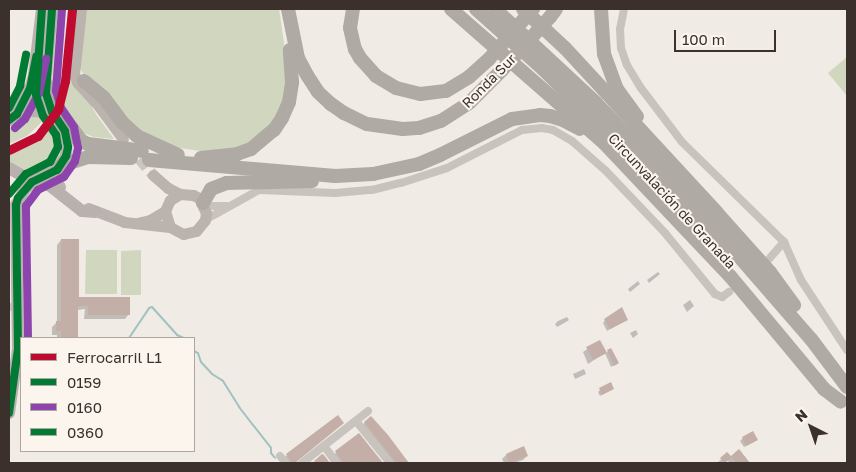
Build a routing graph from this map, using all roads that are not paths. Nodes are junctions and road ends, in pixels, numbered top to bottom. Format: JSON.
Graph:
{"nodes":[{"id":1,"x":42,"y":9,"type":"edge"},
{"id":2,"x":52,"y":9,"type":"edge"},
{"id":3,"x":81,"y":9,"type":"edge"},
{"id":4,"x":288,"y":9,"type":"edge"},
{"id":5,"x":353,"y":9,"type":"edge"},
{"id":6,"x":452,"y":9,"type":"edge"},
{"id":7,"x":476,"y":9,"type":"edge"},
{"id":8,"x":496,"y":9,"type":"edge"},
{"id":9,"x":523,"y":9,"type":"edge"},
{"id":10,"x":534,"y":9,"type":"edge"},
{"id":11,"x":601,"y":9,"type":"edge"},
{"id":12,"x":624,"y":9,"type":"edge"},
{"id":13,"x":553,"y":13,"type":"edge"},
{"id":14,"x":76,"y":62,"type":"junction"},
{"id":15,"x":84,"y":80,"type":"junction"},
{"id":16,"x":45,"y":82,"type":"junction"},
{"id":17,"x":96,"y":102,"type":"junction"},
{"id":18,"x":52,"y":112,"type":"junction"},
{"id":19,"x":13,"y":117,"type":"edge"},
{"id":20,"x":65,"y":131,"type":"junction"},
{"id":21,"x":82,"y":142,"type":"junction"},
{"id":22,"x":133,"y":151,"type":"junction"},
{"id":23,"x":178,"y":155,"type":"junction"},
{"id":24,"x":671,"y":164,"type":"junction"},
{"id":25,"x":626,"y":165,"type":"junction"},
{"id":26,"x":9,"y":168,"type":"edge"},
{"id":27,"x":58,"y":168,"type":"junction"},
{"id":28,"x":335,"y":176,"type":"junction"},
{"id":29,"x":40,"y":178,"type":"junction"},
{"id":30,"x":60,"y":187,"type":"junction"},
{"id":31,"x":26,"y":188,"type":"junction"},
{"id":32,"x":180,"y":194,"type":"junction"},
{"id":33,"x":232,"y":204,"type":"junction"},
{"id":34,"x":204,"y":205,"type":"junction"},
{"id":35,"x":166,"y":208,"type":"junction"},
{"id":36,"x":95,"y":212,"type":"junction"},
{"id":37,"x":205,"y":220,"type":"junction"},
{"id":38,"x":137,"y":222,"type":"junction"},
{"id":39,"x":170,"y":228,"type":"junction"},
{"id":40,"x":9,"y":241,"type":"edge"},
{"id":41,"x":784,"y":242,"type":"junction"},
{"id":42,"x":769,"y":259,"type":"dead end"},
{"id":43,"x":725,"y":295,"type":"dead end"},
{"id":44,"x":9,"y":307,"type":"edge"},
{"id":45,"x":811,"y":339,"type":"junction"},
{"id":46,"x":847,"y":350,"type":"edge"},
{"id":47,"x":9,"y":363,"type":"edge"},
{"id":48,"x":847,"y":387,"type":"edge"},
{"id":49,"x":844,"y":407,"type":"edge"},
{"id":50,"x":368,"y":411,"type":"dead end"},
{"id":51,"x":9,"y":413,"type":"edge"},
{"id":52,"x":356,"y":420,"type":"junction"},
{"id":53,"x":324,"y":446,"type":"junction"},
{"id":54,"x":280,"y":456,"type":"dead end"},
{"id":55,"x":286,"y":463,"type":"edge"},
{"id":56,"x":302,"y":463,"type":"edge"},
{"id":57,"x":337,"y":463,"type":"edge"},
{"id":58,"x":390,"y":463,"type":"edge"}],
"edges":[{"from":1,"to":19,"type":"main road"},
{"from":2,"to":16,"type":"main road"},
{"from":3,"to":14,"type":"street"},
{"from":4,"to":13,"type":"highway","name":"Ronda Sur","bridge":true},
{"from":4,"to":23,"type":"highway"},
{"from":5,"to":10,"type":"highway","bridge":true},
{"from":6,"to":25,"type":"highway"},
{"from":7,"to":49,"type":"highway","name":"Circunvalación de Granada"},
{"from":8,"to":45,"type":"highway","name":"Circunvalación de Granada"},
{"from":9,"to":24,"type":"highway"},
{"from":11,"to":24,"type":"highway"},
{"from":12,"to":41,"type":"street"},
{"from":14,"to":15,"type":"street"},
{"from":14,"to":17,"type":"street"},
{"from":15,"to":17,"type":"street"},
{"from":15,"to":23,"type":"highway"},
{"from":16,"to":18,"type":"main road"},
{"from":16,"to":21,"type":"highway"},
{"from":17,"to":22,"type":"street"},
{"from":18,"to":19,"type":"main road"},
{"from":18,"to":20,"type":"main road"},
{"from":20,"to":21,"type":"highway"},
{"from":20,"to":27,"type":"main road"},
{"from":21,"to":22,"type":"highway"},
{"from":22,"to":23,"type":"highway"},
{"from":22,"to":27,"type":"highway"},
{"from":22,"to":28,"type":"highway"},
{"from":24,"to":45,"type":"highway"},
{"from":25,"to":28,"type":"highway"},
{"from":25,"to":49,"type":"highway"},
{"from":26,"to":29,"type":"main road"},
{"from":27,"to":29,"type":"main road"},
{"from":27,"to":30,"type":"street"},
{"from":28,"to":34,"type":"highway"},
{"from":29,"to":30,"type":"street"},
{"from":29,"to":31,"type":"main road"},
{"from":30,"to":36,"type":"street"},
{"from":31,"to":36,"type":"main road"},
{"from":31,"to":51,"type":"main road"},
{"from":32,"to":34,"type":"street"},
{"from":32,"to":35,"type":"street"},
{"from":32,"to":35,"type":"street"},
{"from":33,"to":34,"type":"street"},
{"from":33,"to":37,"type":"street"},
{"from":33,"to":43,"type":"street"},
{"from":34,"to":37,"type":"street"},
{"from":35,"to":38,"type":"street"},
{"from":35,"to":39,"type":"street"},
{"from":36,"to":38,"type":"street"},
{"from":37,"to":39,"type":"street"},
{"from":38,"to":39,"type":"street"},
{"from":40,"to":44,"type":"main road"},
{"from":41,"to":42,"type":"street"},
{"from":41,"to":46,"type":"street"},
{"from":44,"to":47,"type":"main road"},
{"from":45,"to":48,"type":"highway","name":"Circunvalación de Granada"},
{"from":50,"to":52,"type":"street"},
{"from":52,"to":53,"type":"street"},
{"from":52,"to":58,"type":"street"},
{"from":53,"to":56,"type":"street"},
{"from":53,"to":57,"type":"street"},
{"from":54,"to":55,"type":"street"}]}
